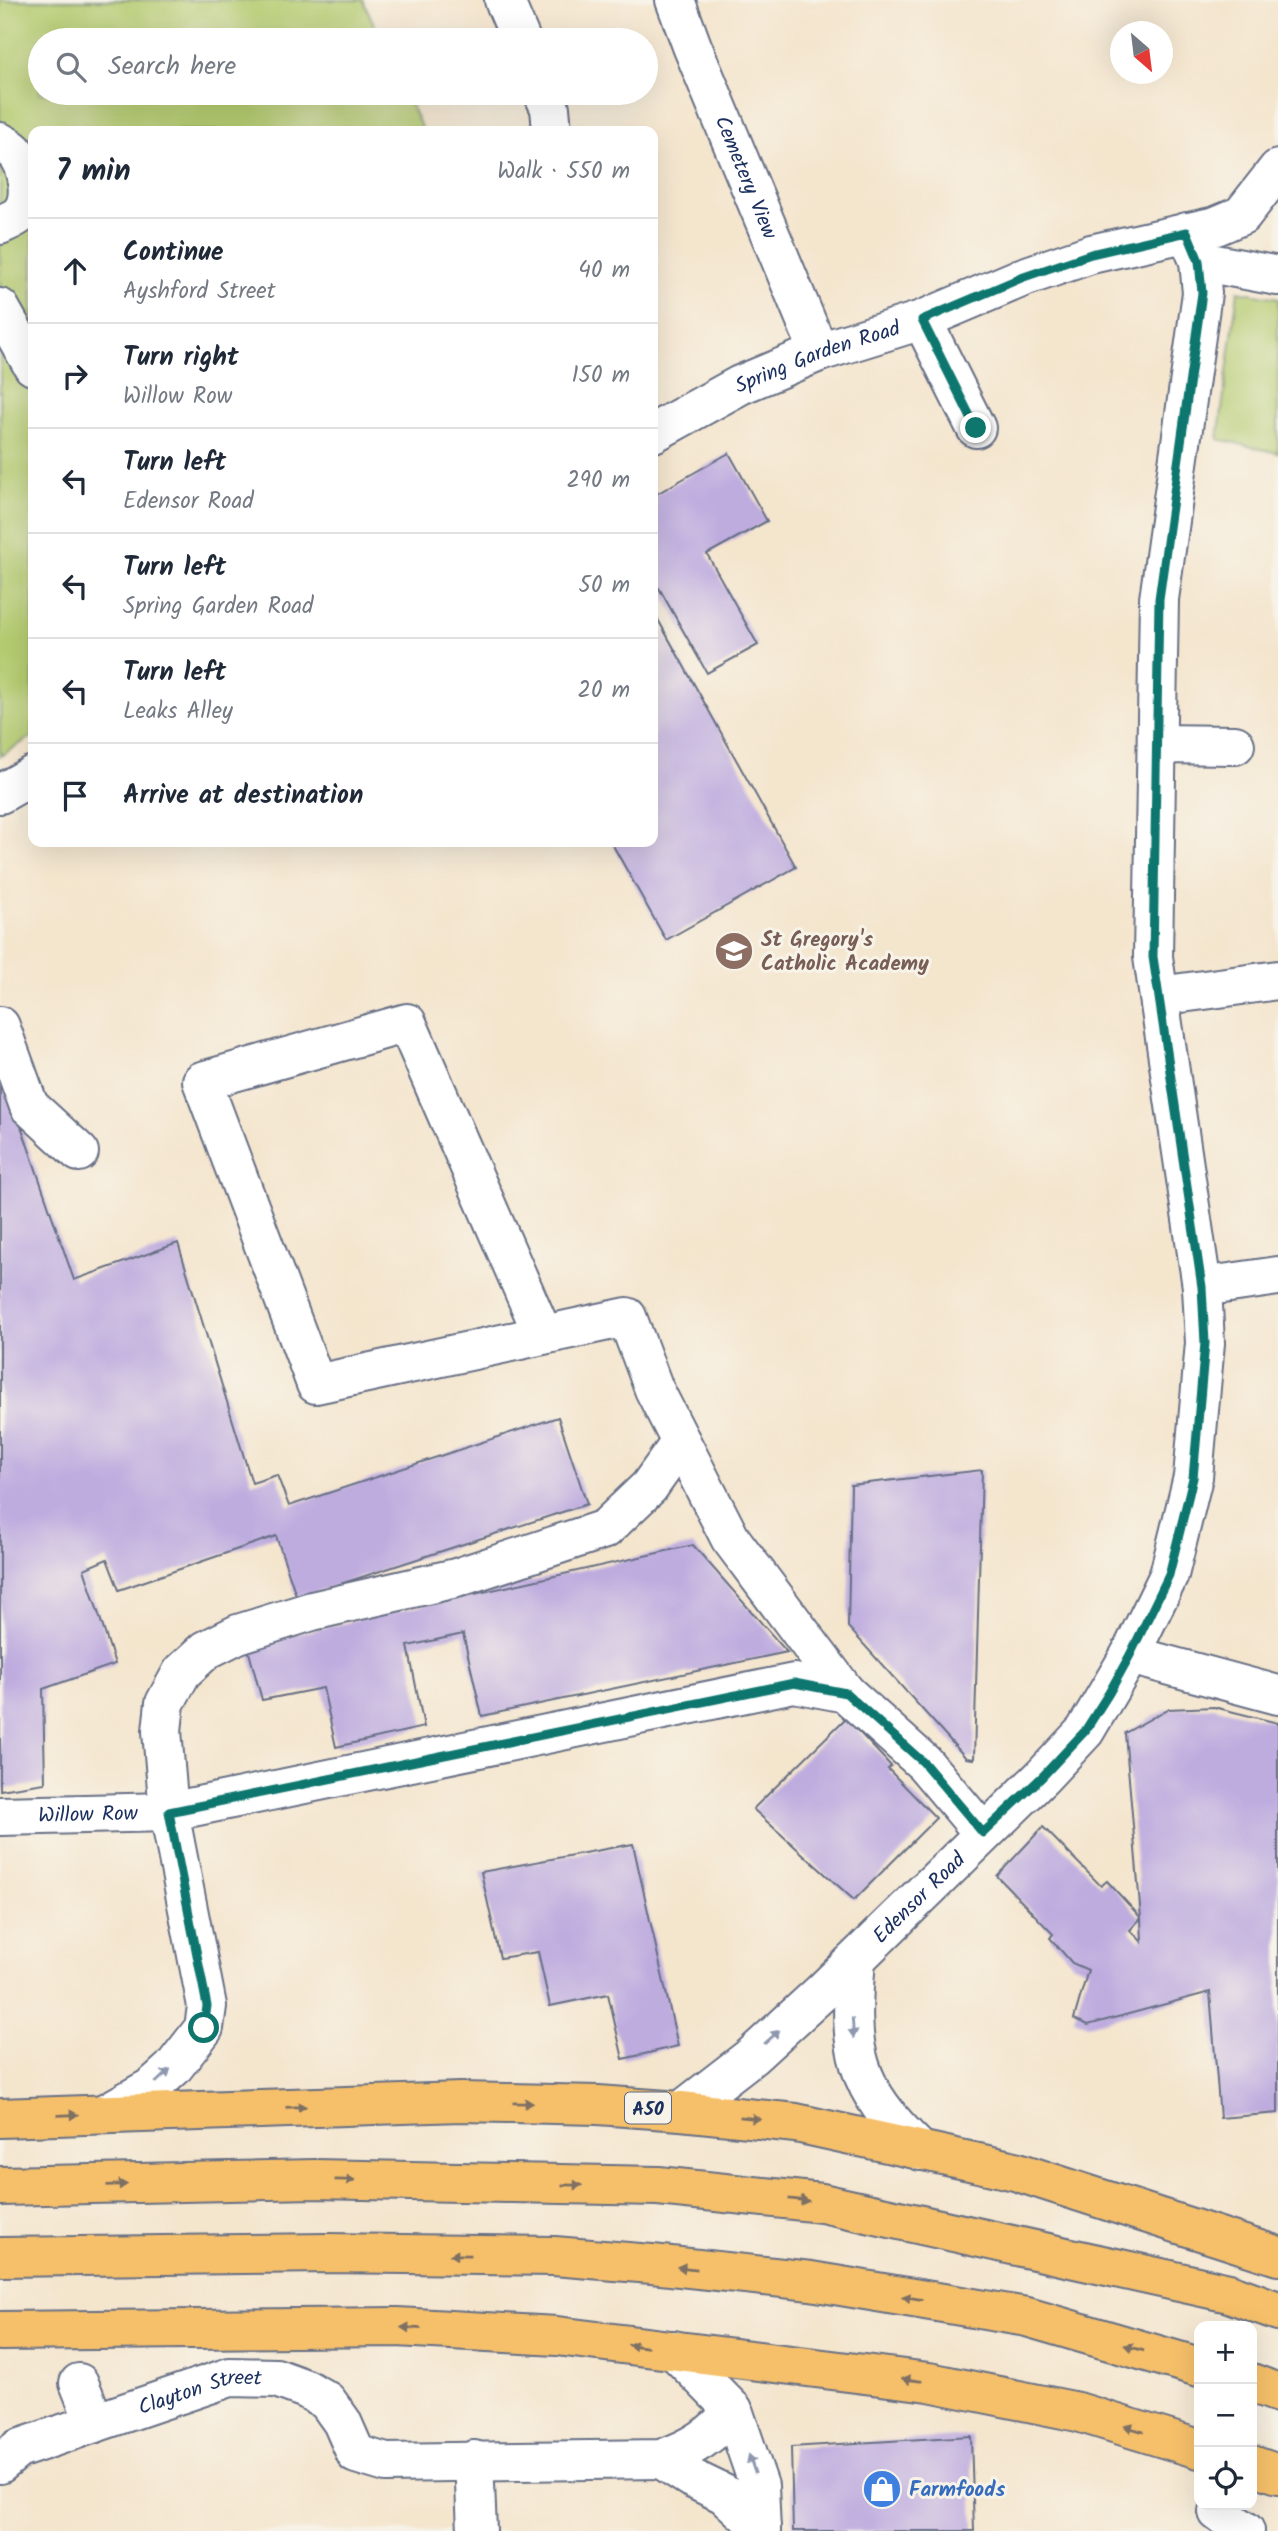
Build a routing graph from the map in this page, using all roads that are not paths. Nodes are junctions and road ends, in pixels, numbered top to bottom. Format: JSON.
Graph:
{"nodes":[{"id":1,"x":504,"y":0,"type":"edge"},
{"id":2,"x":675,"y":0,"type":"edge"},
{"id":3,"x":516,"y":28,"type":"edge"},
{"id":4,"x":549,"y":105,"type":"edge"},
{"id":5,"x":552,"y":126,"type":"edge"},
{"id":6,"x":0,"y":142,"type":"edge"},
{"id":7,"x":1278,"y":169,"type":"edge"},
{"id":8,"x":0,"y":225,"type":"edge"},
{"id":9,"x":1193,"y":246,"type":"junction"},
{"id":10,"x":1278,"y":276,"type":"edge"},
{"id":11,"x":0,"y":308,"type":"edge"},
{"id":12,"x":922,"y":320,"type":"junction"},
{"id":13,"x":819,"y":352,"type":"junction"},
{"id":14,"x":28,"y":357,"type":"edge"},
{"id":15,"x":658,"y":426,"type":"edge"},
{"id":16,"x":976,"y":428,"type":"dead end"},
{"id":17,"x":1157,"y":744,"type":"junction"},
{"id":18,"x":1235,"y":745,"type":"dead end"},
{"id":19,"x":28,"y":778,"type":"edge"},
{"id":20,"x":0,"y":794,"type":"edge"},
{"id":21,"x":1278,"y":980,"type":"edge"},
{"id":22,"x":1159,"y":996,"type":"junction"},
{"id":23,"x":0,"y":1026,"type":"edge"},
{"id":24,"x":79,"y":1152,"type":"dead end"},
{"id":25,"x":1278,"y":1276,"type":"edge"},
{"id":26,"x":1202,"y":1287,"type":"junction"},
{"id":27,"x":543,"y":1335,"type":"junction"},
{"id":28,"x":681,"y":1442,"type":"junction"},
{"id":29,"x":1130,"y":1655,"type":"junction"},
{"id":30,"x":846,"y":1693,"type":"junction"},
{"id":31,"x":1278,"y":1695,"type":"edge"},
{"id":32,"x":169,"y":1812,"type":"junction"},
{"id":33,"x":0,"y":1816,"type":"edge"},
{"id":34,"x":983,"y":1833,"type":"junction"},
{"id":35,"x":856,"y":1960,"type":"junction"},
{"id":36,"x":681,"y":2111,"type":"junction"},
{"id":37,"x":106,"y":2113,"type":"junction"},
{"id":38,"x":0,"y":2118,"type":"edge"},
{"id":39,"x":920,"y":2151,"type":"junction"},
{"id":40,"x":0,"y":2186,"type":"edge"},
{"id":41,"x":1278,"y":2256,"type":"edge"},
{"id":42,"x":0,"y":2257,"type":"edge"},
{"id":43,"x":1278,"y":2312,"type":"edge"},
{"id":44,"x":0,"y":2331,"type":"edge"},
{"id":45,"x":674,"y":2350,"type":"junction"},
{"id":46,"x":1194,"y":2366,"type":"edge"},
{"id":47,"x":79,"y":2383,"type":"dead end"},
{"id":48,"x":1255,"y":2384,"type":"edge"},
{"id":49,"x":1278,"y":2393,"type":"edge"},
{"id":50,"x":733,"y":2410,"type":"junction"},
{"id":51,"x":95,"y":2423,"type":"junction"},
{"id":52,"x":1194,"y":2447,"type":"edge"},
{"id":53,"x":661,"y":2459,"type":"junction"},
{"id":54,"x":474,"y":2460,"type":"junction"},
{"id":55,"x":0,"y":2464,"type":"edge"},
{"id":56,"x":1257,"y":2467,"type":"edge"},
{"id":57,"x":1278,"y":2474,"type":"edge"},
{"id":58,"x":761,"y":2529,"type":"edge"},
{"id":59,"x":477,"y":2531,"type":"edge"}],
"edges":[{"from":1,"to":3,"type":"street"},
{"from":2,"to":13,"type":"street","name":"Cemetery View"},
{"from":4,"to":5,"type":"street"},
{"from":6,"to":8,"type":"street"},
{"from":7,"to":9,"type":"street","name":"Spring Garden Road"},
{"from":9,"to":10,"type":"street"},
{"from":9,"to":12,"type":"street","name":"Spring Garden Road"},
{"from":9,"to":17,"type":"street","name":"Edensor Road"},
{"from":11,"to":14,"type":"street"},
{"from":12,"to":13,"type":"street","name":"Spring Garden Road"},
{"from":12,"to":16,"type":"street"},
{"from":13,"to":15,"type":"street","name":"Spring Garden Road"},
{"from":17,"to":18,"type":"street"},
{"from":17,"to":22,"type":"street","name":"Edensor Road"},
{"from":19,"to":20,"type":"street"},
{"from":21,"to":22,"type":"street"},
{"from":22,"to":26,"type":"street","name":"Edensor Road"},
{"from":23,"to":24,"type":"street"},
{"from":25,"to":26,"type":"street"},
{"from":26,"to":29,"type":"street","name":"Edensor Road"},
{"from":27,"to":27,"type":"street"},
{"from":27,"to":28,"type":"street"},
{"from":28,"to":30,"type":"street"},
{"from":28,"to":32,"type":"street"},
{"from":29,"to":31,"type":"street"},
{"from":29,"to":34,"type":"street","name":"Edensor Road"},
{"from":30,"to":32,"type":"street","name":"Willow Row"},
{"from":30,"to":34,"type":"street"},
{"from":32,"to":33,"type":"street","name":"Willow Row"},
{"from":37,"to":32,"type":"street","one_way":true},
{"from":34,"to":35,"type":"street","name":"Edensor Road"},
{"from":36,"to":35,"type":"street","name":"Edensor Road","one_way":true},
{"from":35,"to":39,"type":"street","name":"Edensor Road","one_way":true},
{"from":37,"to":36,"type":"main road","number":"A50","one_way":true},
{"from":36,"to":39,"type":"main road","number":"A50","one_way":true},
{"from":38,"to":37,"type":"main road","number":"A50","one_way":true},
{"from":39,"to":41,"type":"main road","number":"A50"},
{"from":40,"to":43,"type":"main road","one_way":true},
{"from":46,"to":42,"type":"main road","one_way":true},
{"from":45,"to":44,"type":"main road","one_way":true},
{"from":45,"to":50,"type":"street"},
{"from":52,"to":45,"type":"main road","one_way":true},
{"from":47,"to":51,"type":"street"},
{"from":48,"to":49,"type":"main road"},
{"from":50,"to":53,"type":"street"},
{"from":58,"to":50,"type":"street","one_way":true},
{"from":51,"to":54,"type":"street","name":"Clayton Street"},
{"from":51,"to":55,"type":"street","name":"Clayton Street"},
{"from":53,"to":54,"type":"street","name":"Clayton Street"},
{"from":53,"to":58,"type":"street"},
{"from":54,"to":59,"type":"street"},
{"from":56,"to":57,"type":"main road"}]}
